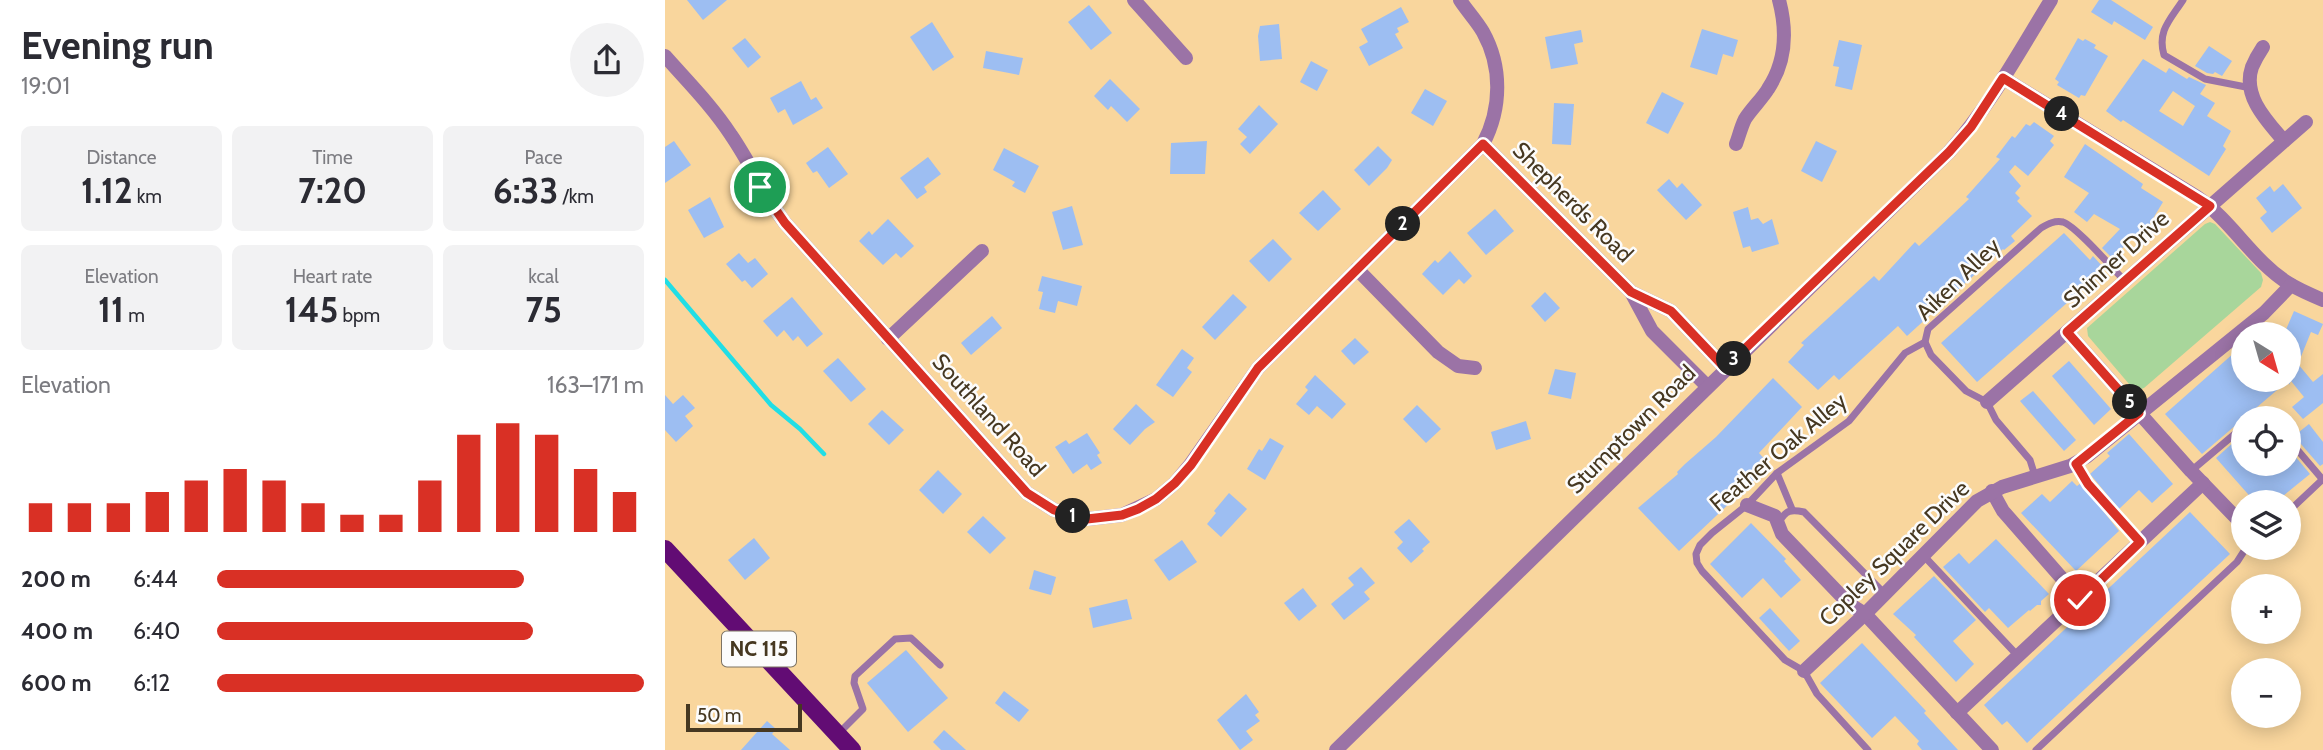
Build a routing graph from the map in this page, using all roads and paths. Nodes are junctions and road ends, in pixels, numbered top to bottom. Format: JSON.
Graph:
{"nodes":[{"id":1,"x":1135,"y":0,"type":"edge"},
{"id":2,"x":1460,"y":0,"type":"edge"},
{"id":3,"x":1779,"y":0,"type":"edge"},
{"id":4,"x":2051,"y":0,"type":"edge"},
{"id":5,"x":2183,"y":0,"type":"edge"},
{"id":6,"x":2263,"y":47,"type":"dead end"},
{"id":7,"x":665,"y":56,"type":"edge"},
{"id":8,"x":1186,"y":58,"type":"dead end"},
{"id":9,"x":2003,"y":78,"type":"junction"},
{"id":10,"x":2251,"y":88,"type":"junction"},
{"id":11,"x":2306,"y":122,"type":"dead end"},
{"id":12,"x":2284,"y":141,"type":"junction"},
{"id":13,"x":1483,"y":144,"type":"junction"},
{"id":14,"x":1736,"y":145,"type":"dead end"},
{"id":15,"x":2210,"y":206,"type":"junction"},
{"id":16,"x":982,"y":251,"type":"dead end"},
{"id":17,"x":1357,"y":269,"type":"junction"},
{"id":18,"x":2125,"y":281,"type":"junction"},
{"id":19,"x":2291,"y":285,"type":"junction"},
{"id":20,"x":1631,"y":292,"type":"junction"},
{"id":21,"x":2323,"y":300,"type":"edge"},
{"id":22,"x":2067,"y":332,"type":"junction"},
{"id":23,"x":888,"y":339,"type":"junction"},
{"id":24,"x":1925,"y":342,"type":"junction"},
{"id":25,"x":1725,"y":368,"type":"junction"},
{"id":26,"x":1475,"y":369,"type":"dead end"},
{"id":27,"x":1707,"y":386,"type":"junction"},
{"id":28,"x":1987,"y":402,"type":"junction"},
{"id":29,"x":2139,"y":413,"type":"junction"},
{"id":30,"x":2231,"y":438,"type":"edge"},
{"id":31,"x":2301,"y":454,"type":"edge"},
{"id":32,"x":2076,"y":464,"type":"junction"},
{"id":33,"x":2191,"y":471,"type":"junction"},
{"id":34,"x":1777,"y":474,"type":"junction"},
{"id":35,"x":2035,"y":476,"type":"junction"},
{"id":36,"x":2323,"y":479,"type":"edge"},
{"id":37,"x":2203,"y":482,"type":"junction"},
{"id":38,"x":1992,"y":491,"type":"junction"},
{"id":39,"x":2301,"y":500,"type":"edge"},
{"id":40,"x":1747,"y":505,"type":"junction"},
{"id":41,"x":1792,"y":509,"type":"junction"},
{"id":42,"x":2231,"y":513,"type":"edge"},
{"id":43,"x":1779,"y":522,"type":"junction"},
{"id":44,"x":2140,"y":542,"type":"junction"},
{"id":45,"x":665,"y":549,"type":"edge"},
{"id":46,"x":1923,"y":555,"type":"junction"},
{"id":47,"x":2238,"y":560,"type":"edge"},
{"id":48,"x":1884,"y":593,"type":"junction"},
{"id":49,"x":2080,"y":600,"type":"junction"},
{"id":50,"x":1865,"y":614,"type":"junction"},
{"id":51,"x":2018,"y":657,"type":"junction"},
{"id":52,"x":940,"y":665,"type":"dead end"},
{"id":53,"x":1804,"y":671,"type":"junction"},
{"id":54,"x":1957,"y":713,"type":"junction"},
{"id":55,"x":838,"y":734,"type":"junction"},
{"id":56,"x":852,"y":750,"type":"edge"},
{"id":57,"x":1336,"y":750,"type":"edge"},
{"id":58,"x":1868,"y":750,"type":"edge"},
{"id":59,"x":1992,"y":750,"type":"edge"},
{"id":60,"x":2036,"y":750,"type":"edge"}],
"edges":[{"from":1,"to":8,"type":"street"},
{"from":2,"to":13,"type":"street","name":"Southland Road"},
{"from":3,"to":14,"type":"street"},
{"from":4,"to":9,"type":"street","name":"Stumptown Road"},
{"from":5,"to":10,"type":"lane"},
{"from":6,"to":10,"type":"street"},
{"from":7,"to":23,"type":"street","name":"Southland Road"},
{"from":9,"to":15,"type":"street"},
{"from":9,"to":25,"type":"street","name":"Stumptown Road"},
{"from":10,"to":12,"type":"street"},
{"from":11,"to":12,"type":"street","name":"Shinner Drive"},
{"from":12,"to":15,"type":"street","name":"Shinner Drive"},
{"from":13,"to":17,"type":"street","name":"Southland Road"},
{"from":13,"to":20,"type":"street","name":"Shepherds Road"},
{"from":15,"to":18,"type":"street","name":"Shinner Drive"},
{"from":15,"to":19,"type":"street"},
{"from":16,"to":23,"type":"street"},
{"from":17,"to":23,"type":"street","name":"Southland Road"},
{"from":17,"to":26,"type":"street"},
{"from":18,"to":22,"type":"street","name":"Shinner Drive"},
{"from":18,"to":24,"type":"lane","name":"Aiken Alley"},
{"from":19,"to":21,"type":"street"},
{"from":19,"to":29,"type":"street","name":"Copley Square Drive"},
{"from":20,"to":25,"type":"street","name":"Shepherds Road"},
{"from":20,"to":27,"type":"street","name":"Shepherds Road"},
{"from":22,"to":28,"type":"street","name":"Shinner Drive"},
{"from":22,"to":29,"type":"street"},
{"from":24,"to":28,"type":"lane","name":"Aiken Alley"},
{"from":24,"to":34,"type":"lane","name":"Feather Oak Alley"},
{"from":25,"to":27,"type":"street","name":"Stumptown Road"},
{"from":27,"to":57,"type":"street","name":"Stumptown Road"},
{"from":28,"to":35,"type":"lane","name":"Aiken Alley"},
{"from":29,"to":32,"type":"street","name":"Copley Square Drive"},
{"from":29,"to":33,"type":"street"},
{"from":30,"to":33,"type":"lane"},
{"from":31,"to":36,"type":"lane"},
{"from":32,"to":35,"type":"street","name":"Copley Square Drive"},
{"from":32,"to":44,"type":"lane"},
{"from":33,"to":37,"type":"street"},
{"from":34,"to":40,"type":"lane","name":"Feather Oak Alley"},
{"from":34,"to":41,"type":"lane"},
{"from":35,"to":38,"type":"street","name":"Copley Square Drive"},
{"from":36,"to":39,"type":"lane"},
{"from":37,"to":42,"type":"street"},
{"from":37,"to":44,"type":"street"},
{"from":38,"to":46,"type":"street","name":"Copley Square Drive"},
{"from":38,"to":49,"type":"street"},
{"from":40,"to":43,"type":"street"},
{"from":40,"to":53,"type":"lane","name":"Feather Oak Alley"},
{"from":41,"to":43,"type":"lane"},
{"from":41,"to":48,"type":"lane"},
{"from":43,"to":50,"type":"street"},
{"from":44,"to":49,"type":"street"},
{"from":45,"to":55,"type":"main road","number":"NC 115"},
{"from":46,"to":48,"type":"street","name":"Copley Square Drive"},
{"from":46,"to":51,"type":"lane"},
{"from":47,"to":60,"type":"lane"},
{"from":48,"to":50,"type":"street","name":"Copley Square Drive"},
{"from":49,"to":51,"type":"street"},
{"from":50,"to":53,"type":"street","name":"Copley Square Drive"},
{"from":50,"to":54,"type":"street"},
{"from":51,"to":54,"type":"street"},
{"from":52,"to":55,"type":"lane"},
{"from":53,"to":58,"type":"lane","name":"Feather Oak Alley"},
{"from":54,"to":59,"type":"street"},
{"from":55,"to":56,"type":"main road","number":"NC 115"}]}
